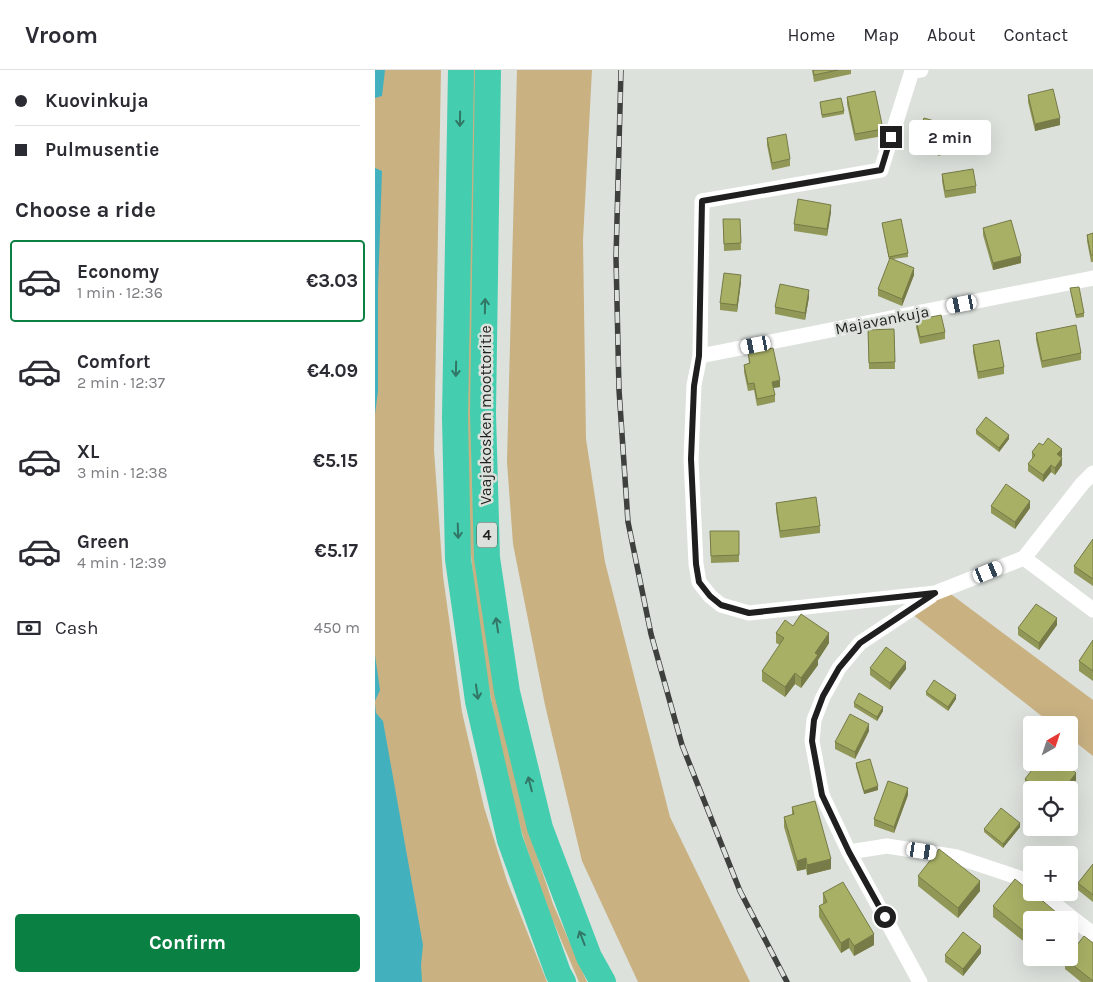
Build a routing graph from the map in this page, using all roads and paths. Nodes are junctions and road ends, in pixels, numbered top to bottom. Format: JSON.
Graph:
{"nodes":[{"id":1,"x":461,"y":70,"type":"edge"},
{"id":2,"x":488,"y":70,"type":"edge"},
{"id":3,"x":921,"y":70,"type":"edge"},
{"id":4,"x":1093,"y":278,"type":"edge"},
{"id":5,"x":699,"y":356,"type":"junction"},
{"id":6,"x":1093,"y":474,"type":"edge"},
{"id":7,"x":1024,"y":558,"type":"junction"},
{"id":8,"x":935,"y":593,"type":"junction"},
{"id":9,"x":1093,"y":610,"type":"edge"},
{"id":10,"x":849,"y":852,"type":"junction"},
{"id":11,"x":1023,"y":880,"type":"edge"},
{"id":12,"x":1051,"y":901,"type":"edge"},
{"id":13,"x":1093,"y":934,"type":"edge"},
{"id":14,"x":563,"y":982,"type":"edge"},
{"id":15,"x":603,"y":982,"type":"edge"},
{"id":16,"x":920,"y":982,"type":"edge"}],
"edges":[{"from":1,"to":14,"type":"highway","name":"Vaajakosken moottoritie","number":"4","one_way":true},
{"from":15,"to":2,"type":"highway","name":"Vaajakosken moottoritie","number":"4","one_way":true},
{"from":3,"to":5,"type":"street"},
{"from":4,"to":5,"type":"street","name":"Majavankuja"},
{"from":5,"to":8,"type":"street"},
{"from":6,"to":7,"type":"street"},
{"from":7,"to":8,"type":"street"},
{"from":7,"to":9,"type":"street"},
{"from":8,"to":10,"type":"street"},
{"from":10,"to":11,"type":"street"},
{"from":10,"to":16,"type":"street"},
{"from":12,"to":13,"type":"street"}]}
